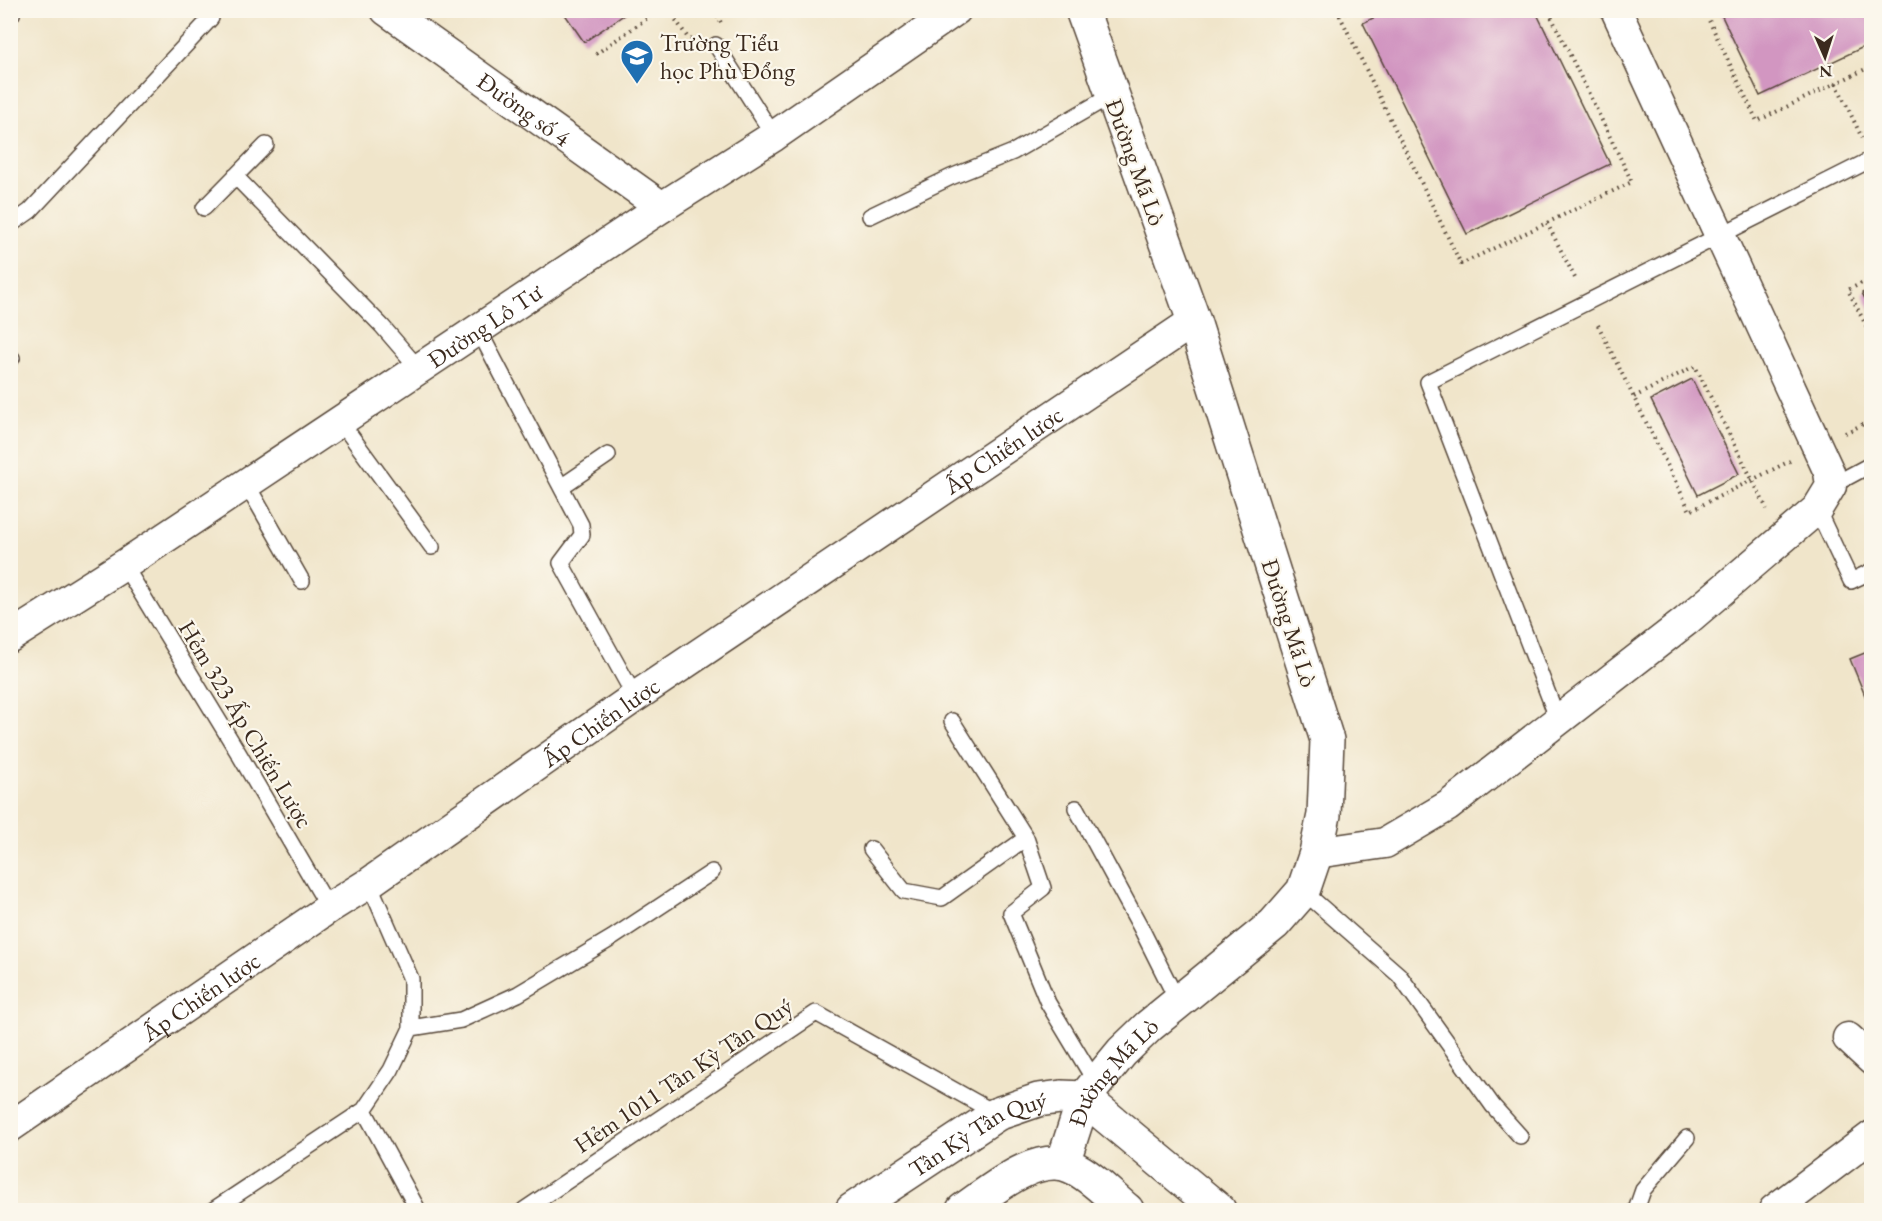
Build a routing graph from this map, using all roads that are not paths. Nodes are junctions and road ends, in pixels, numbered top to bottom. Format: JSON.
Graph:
{"nodes":[{"id":1,"x":386,"y":10,"type":"edge"},
{"id":2,"x":956,"y":10,"type":"edge"},
{"id":3,"x":1082,"y":10,"type":"edge"},
{"id":4,"x":1616,"y":10,"type":"edge"},
{"id":5,"x":211,"y":18,"type":"dead end"},
{"id":6,"x":716,"y":45,"type":"dead end"},
{"id":7,"x":1112,"y":95,"type":"junction"},
{"id":8,"x":774,"y":136,"type":"junction"},
{"id":9,"x":266,"y":145,"type":"dead end"},
{"id":10,"x":1869,"y":153,"type":"edge"},
{"id":11,"x":235,"y":176,"type":"junction"},
{"id":12,"x":662,"y":207,"type":"junction"},
{"id":13,"x":204,"y":208,"type":"dead end"},
{"id":14,"x":870,"y":216,"type":"dead end"},
{"id":15,"x":10,"y":225,"type":"edge"},
{"id":16,"x":1720,"y":236,"type":"junction"},
{"id":17,"x":1194,"y":321,"type":"junction"},
{"id":18,"x":478,"y":329,"type":"junction"},
{"id":19,"x":418,"y":369,"type":"junction"},
{"id":20,"x":340,"y":421,"type":"junction"},
{"id":21,"x":608,"y":455,"type":"dead end"},
{"id":22,"x":1870,"y":469,"type":"edge"},
{"id":23,"x":246,"y":483,"type":"junction"},
{"id":24,"x":561,"y":488,"type":"junction"},
{"id":25,"x":1824,"y":498,"type":"junction"},
{"id":26,"x":432,"y":547,"type":"dead end"},
{"id":27,"x":124,"y":565,"type":"junction"},
{"id":28,"x":1872,"y":571,"type":"edge"},
{"id":29,"x":302,"y":581,"type":"dead end"},
{"id":30,"x":10,"y":636,"type":"edge"},
{"id":31,"x":635,"y":697,"type":"junction"},
{"id":32,"x":1558,"y":720,"type":"junction"},
{"id":33,"x":952,"y":721,"type":"dead end"},
{"id":34,"x":1076,"y":808,"type":"dead end"},
{"id":35,"x":1026,"y":838,"type":"junction"},
{"id":36,"x":871,"y":849,"type":"dead end"},
{"id":37,"x":1316,"y":853,"type":"junction"},
{"id":38,"x":712,"y":872,"type":"dead end"},
{"id":39,"x":369,"y":884,"type":"junction"},
{"id":40,"x":1303,"y":891,"type":"junction"},
{"id":41,"x":329,"y":908,"type":"junction"},
{"id":42,"x":1178,"y":1002,"type":"junction"},
{"id":43,"x":411,"y":1028,"type":"junction"},
{"id":44,"x":1848,"y":1038,"type":"dead end"},
{"id":45,"x":1872,"y":1060,"type":"edge"},
{"id":46,"x":1090,"y":1090,"type":"junction"},
{"id":47,"x":364,"y":1110,"type":"junction"},
{"id":48,"x":997,"y":1114,"type":"junction"},
{"id":49,"x":10,"y":1127,"type":"edge"},
{"id":50,"x":1520,"y":1136,"type":"dead end"},
{"id":51,"x":1872,"y":1136,"type":"edge"},
{"id":52,"x":1687,"y":1138,"type":"dead end"},
{"id":53,"x":1063,"y":1163,"type":"junction"},
{"id":54,"x":213,"y":1210,"type":"edge"},
{"id":55,"x":418,"y":1210,"type":"edge"},
{"id":56,"x":524,"y":1210,"type":"edge"},
{"id":57,"x":852,"y":1210,"type":"edge"},
{"id":58,"x":963,"y":1210,"type":"edge"},
{"id":59,"x":1127,"y":1210,"type":"edge"},
{"id":60,"x":1220,"y":1210,"type":"edge"},
{"id":61,"x":1636,"y":1210,"type":"edge"},
{"id":62,"x":1774,"y":1210,"type":"edge"}],
"edges":[{"from":1,"to":12,"type":"street","name":"Đường số 4"},
{"from":2,"to":8,"type":"street","name":"Đường Lô Tư"},
{"from":3,"to":7,"type":"main road","name":"Đường Mã Lò"},
{"from":4,"to":16,"type":"street"},
{"from":5,"to":15,"type":"lane"},
{"from":6,"to":8,"type":"lane"},
{"from":7,"to":14,"type":"lane"},
{"from":7,"to":17,"type":"main road","name":"Đường Mã Lò"},
{"from":8,"to":12,"type":"street","name":"Đường Lô Tư"},
{"from":9,"to":11,"type":"lane"},
{"from":10,"to":16,"type":"lane"},
{"from":11,"to":13,"type":"lane"},
{"from":11,"to":19,"type":"lane"},
{"from":12,"to":18,"type":"street","name":"Đường Lô Tư"},
{"from":16,"to":25,"type":"street"},
{"from":16,"to":32,"type":"lane"},
{"from":17,"to":31,"type":"street","name":"Ấp Chiến lược"},
{"from":17,"to":37,"type":"main road","name":"Đường Mã Lò"},
{"from":18,"to":19,"type":"street","name":"Đường Lô Tư"},
{"from":18,"to":24,"type":"lane"},
{"from":19,"to":20,"type":"street","name":"Đường Lô Tư"},
{"from":20,"to":23,"type":"street","name":"Đường Lô Tư"},
{"from":20,"to":26,"type":"lane"},
{"from":21,"to":24,"type":"lane"},
{"from":22,"to":25,"type":"lane"},
{"from":23,"to":27,"type":"street","name":"Đường Lô Tư"},
{"from":23,"to":29,"type":"lane"},
{"from":24,"to":31,"type":"lane"},
{"from":25,"to":28,"type":"lane"},
{"from":25,"to":32,"type":"street"},
{"from":27,"to":30,"type":"street","name":"Đường Lô Tư"},
{"from":27,"to":41,"type":"lane","name":"Hẻm 323 Ấp Chiến Lược"},
{"from":31,"to":39,"type":"street","name":"Ấp Chiến lược"},
{"from":32,"to":37,"type":"street"},
{"from":33,"to":35,"type":"lane"},
{"from":34,"to":42,"type":"lane"},
{"from":35,"to":36,"type":"lane"},
{"from":35,"to":46,"type":"lane"},
{"from":37,"to":40,"type":"main road","name":"Đường Mã Lò"},
{"from":38,"to":43,"type":"lane"},
{"from":39,"to":41,"type":"street","name":"Ấp Chiến lược"},
{"from":39,"to":43,"type":"lane"},
{"from":40,"to":42,"type":"main road","name":"Đường Mã Lò"},
{"from":40,"to":50,"type":"lane"},
{"from":41,"to":49,"type":"street","name":"Ấp Chiến lược"},
{"from":42,"to":46,"type":"main road","name":"Đường Mã Lò"},
{"from":43,"to":47,"type":"lane"},
{"from":44,"to":45,"type":"street"},
{"from":46,"to":48,"type":"main road","name":"Tân Kỳ Tân Quý"},
{"from":46,"to":53,"type":"main road","name":"Đường Mã Lò"},
{"from":46,"to":60,"type":"main road","name":"Tân Kỳ Tân Quý"},
{"from":47,"to":54,"type":"lane"},
{"from":47,"to":55,"type":"lane"},
{"from":48,"to":56,"type":"lane","name":"Hẻm 1011 Tân Kỳ Tân Quý"},
{"from":48,"to":57,"type":"main road","name":"Tân Kỳ Tân Quý"},
{"from":51,"to":62,"type":"street"},
{"from":52,"to":61,"type":"lane"},
{"from":53,"to":58,"type":"main road","name":"Tân Kỳ Tân Quý"},
{"from":53,"to":59,"type":"main road"}]}
